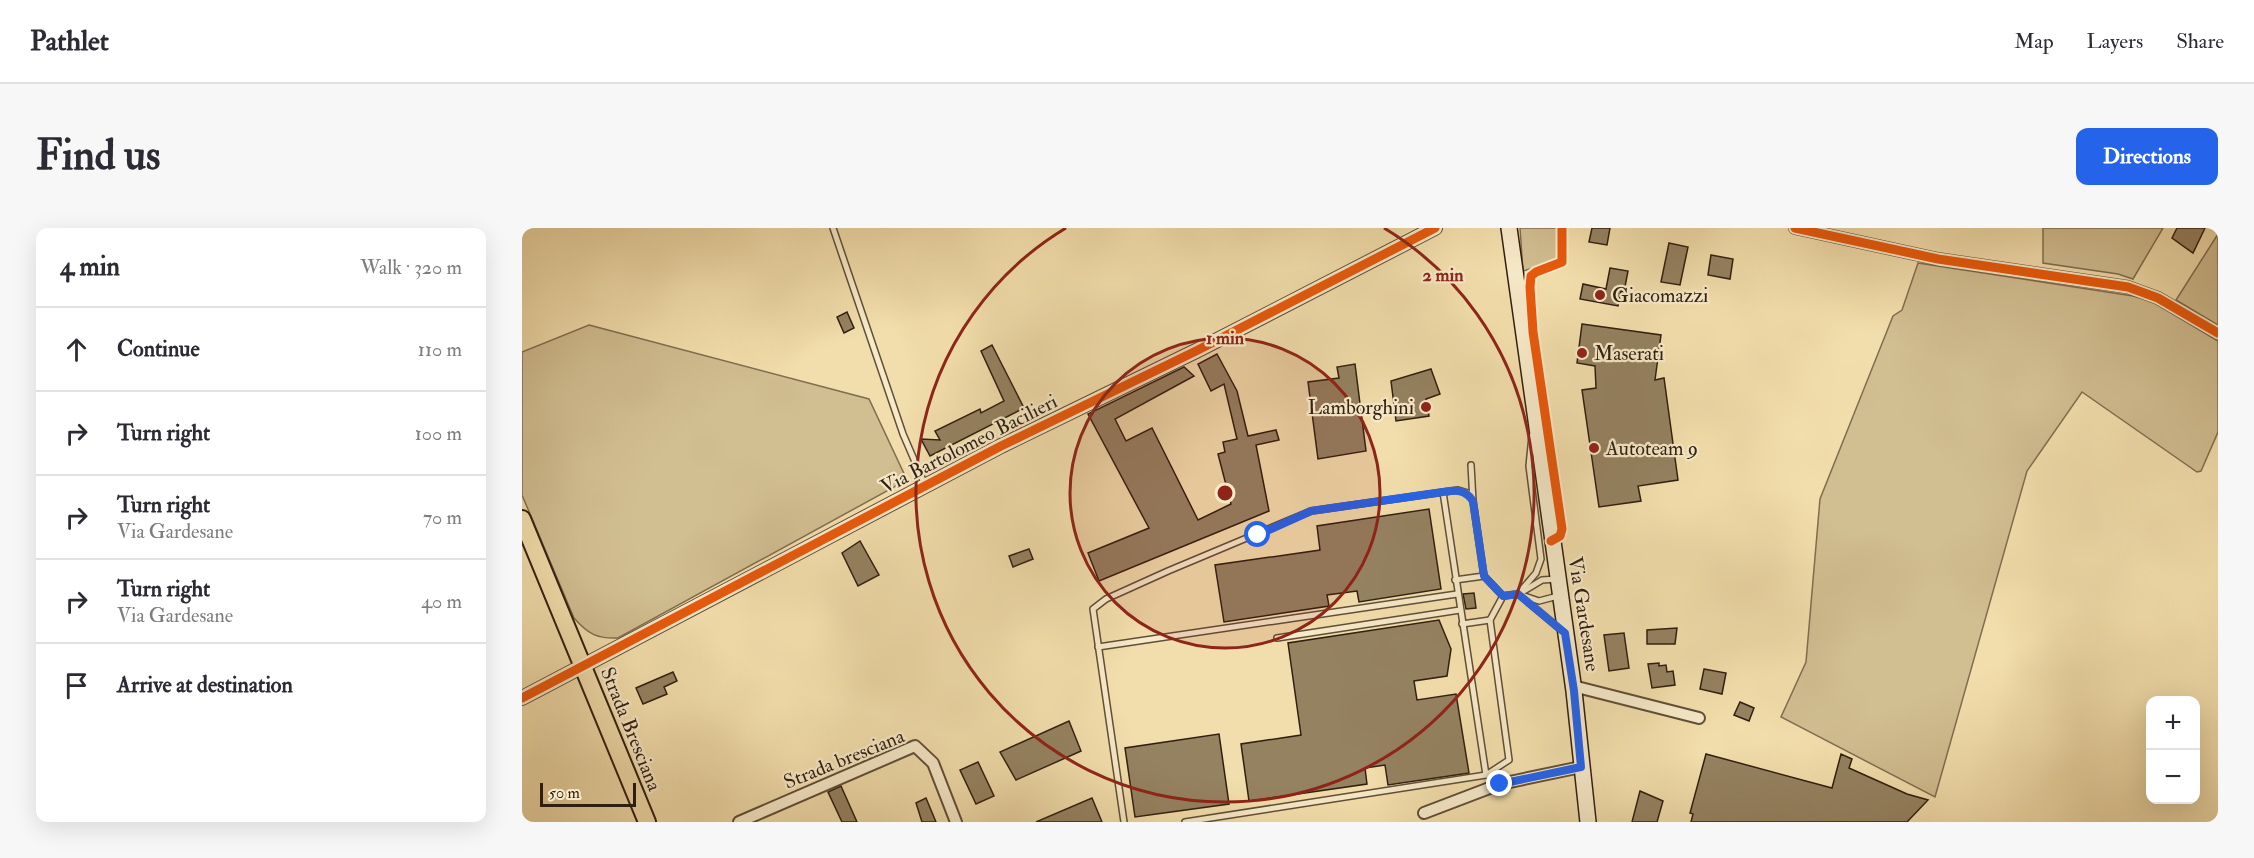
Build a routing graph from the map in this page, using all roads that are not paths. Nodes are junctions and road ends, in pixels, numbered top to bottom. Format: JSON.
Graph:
{"nodes":[{"id":1,"x":833,"y":228,"type":"edge"},
{"id":2,"x":1435,"y":228,"type":"edge"},
{"id":3,"x":1509,"y":228,"type":"edge"},
{"id":4,"x":1795,"y":228,"type":"edge"},
{"id":5,"x":2218,"y":333,"type":"edge"},
{"id":6,"x":1534,"y":410,"type":"junction"},
{"id":7,"x":1471,"y":465,"type":"dead end"},
{"id":8,"x":925,"y":486,"type":"junction"},
{"id":9,"x":1443,"y":492,"type":"junction"},
{"id":10,"x":1473,"y":501,"type":"junction"},
{"id":11,"x":522,"y":519,"type":"edge"},
{"id":12,"x":1484,"y":576,"type":"junction"},
{"id":13,"x":1557,"y":579,"type":"junction"},
{"id":14,"x":1455,"y":580,"type":"junction"},
{"id":15,"x":1457,"y":594,"type":"junction"},
{"id":16,"x":1518,"y":594,"type":"junction"},
{"id":17,"x":1503,"y":596,"type":"junction"},
{"id":18,"x":1559,"y":596,"type":"junction"},
{"id":19,"x":1460,"y":610,"type":"junction"},
{"id":20,"x":1490,"y":621,"type":"junction"},
{"id":21,"x":1462,"y":624,"type":"junction"},
{"id":22,"x":1565,"y":633,"type":"junction"},
{"id":23,"x":1277,"y":638,"type":"dead end"},
{"id":24,"x":1098,"y":647,"type":"junction"},
{"id":25,"x":584,"y":668,"type":"junction"},
{"id":26,"x":1573,"y":686,"type":"junction"},
{"id":27,"x":522,"y":698,"type":"edge"},
{"id":28,"x":1700,"y":718,"type":"dead end"},
{"id":29,"x":1581,"y":767,"type":"junction"},
{"id":30,"x":1486,"y":776,"type":"junction"},
{"id":31,"x":1424,"y":813,"type":"dead end"},
{"id":32,"x":647,"y":822,"type":"edge"},
{"id":33,"x":739,"y":822,"type":"edge"},
{"id":34,"x":956,"y":822,"type":"edge"},
{"id":35,"x":1124,"y":822,"type":"edge"},
{"id":36,"x":1185,"y":822,"type":"edge"},
{"id":37,"x":1588,"y":822,"type":"edge"}],
"edges":[{"from":1,"to":8,"type":"lane"},
{"from":2,"to":8,"type":"street","name":"Via Bartolomeo Bacilieri"},
{"from":3,"to":6,"type":"main road","name":"Via Gardesane"},
{"from":4,"to":5,"type":"street"},
{"from":6,"to":13,"type":"main road","name":"Via Gardesane"},
{"from":6,"to":16,"type":"lane"},
{"from":7,"to":10,"type":"lane"},
{"from":8,"to":25,"type":"street","name":"Via Bartolomeo Bacilieri"},
{"from":9,"to":10,"type":"lane"},
{"from":9,"to":14,"type":"lane"},
{"from":9,"to":24,"type":"lane"},
{"from":10,"to":12,"type":"lane"},
{"from":11,"to":25,"type":"main road","name":"Strada Bresciana"},
{"from":12,"to":14,"type":"lane"},
{"from":12,"to":17,"type":"lane"},
{"from":13,"to":16,"type":"lane"},
{"from":13,"to":18,"type":"main road","name":"Via Gardesane"},
{"from":14,"to":15,"type":"lane"},
{"from":15,"to":19,"type":"lane"},
{"from":15,"to":24,"type":"lane"},
{"from":16,"to":17,"type":"lane"},
{"from":16,"to":18,"type":"lane"},
{"from":16,"to":22,"type":"lane"},
{"from":17,"to":20,"type":"lane"},
{"from":18,"to":22,"type":"main road","name":"Via Gardesane"},
{"from":19,"to":21,"type":"lane"},
{"from":19,"to":23,"type":"lane"},
{"from":20,"to":21,"type":"lane"},
{"from":20,"to":30,"type":"lane"},
{"from":21,"to":30,"type":"lane"},
{"from":22,"to":26,"type":"main road","name":"Via Gardesane"},
{"from":24,"to":35,"type":"lane"},
{"from":25,"to":27,"type":"street","name":"Via Bartolomeo Bacilieri"},
{"from":25,"to":32,"type":"main road","name":"Strada Bresciana"},
{"from":26,"to":28,"type":"street","name":"Via Gardesane"},
{"from":26,"to":29,"type":"main road","name":"Via Gardesane"},
{"from":29,"to":31,"type":"street"},
{"from":29,"to":37,"type":"main road","name":"Via Gardesane"},
{"from":30,"to":36,"type":"lane"},
{"from":33,"to":34,"type":"street","name":"Strada bresciana"}]}
